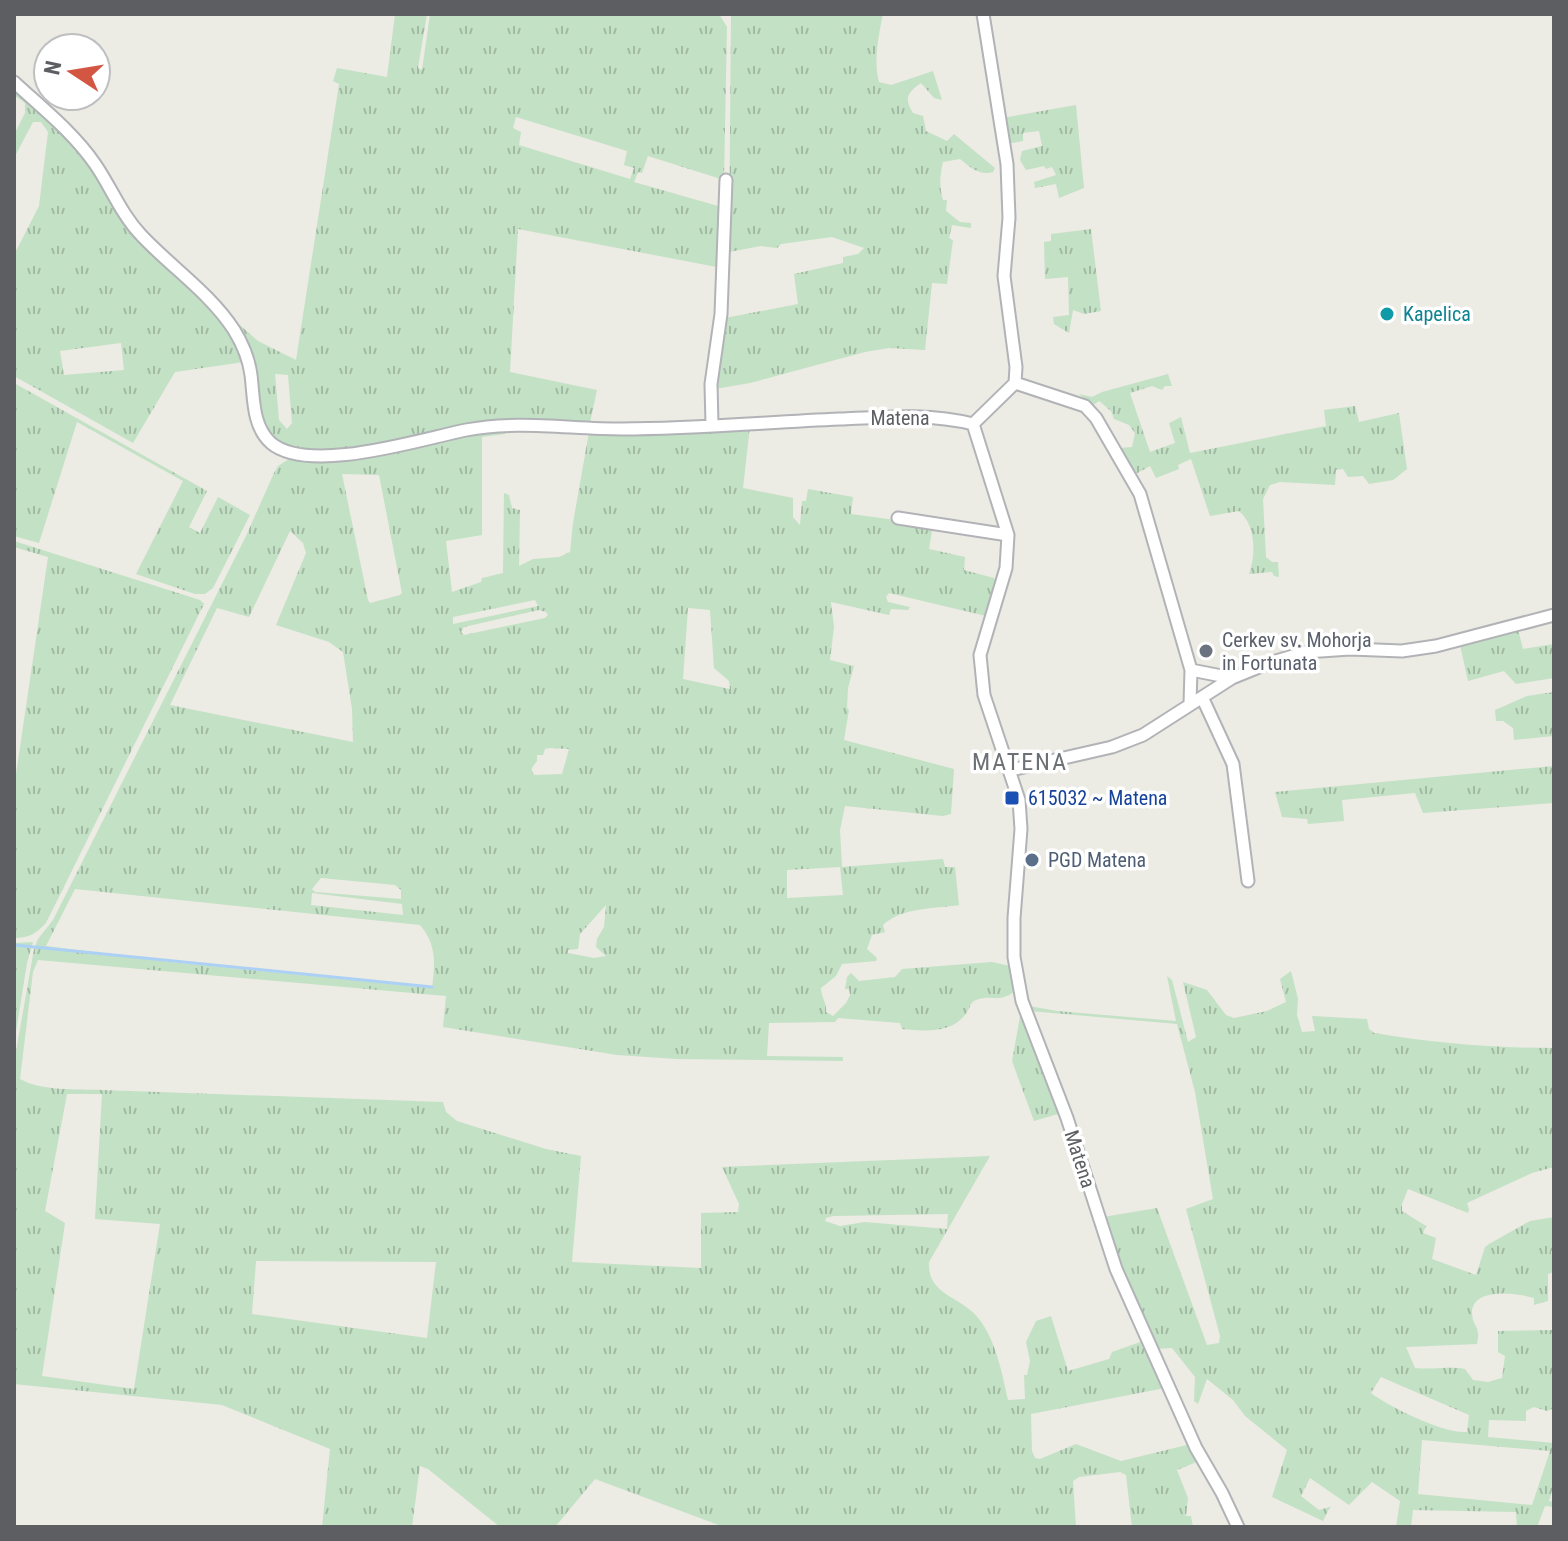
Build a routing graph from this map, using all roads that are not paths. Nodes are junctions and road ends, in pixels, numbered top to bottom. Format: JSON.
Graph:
{"nodes":[{"id":1,"x":983,"y":14,"type":"edge"},
{"id":2,"x":14,"y":82,"type":"edge"},
{"id":3,"x":726,"y":180,"type":"dead end"},
{"id":4,"x":1015,"y":383,"type":"junction"},
{"id":5,"x":973,"y":424,"type":"junction"},
{"id":6,"x":712,"y":425,"type":"junction"},
{"id":7,"x":898,"y":518,"type":"dead end"},
{"id":8,"x":1008,"y":535,"type":"junction"},
{"id":9,"x":1554,"y":615,"type":"edge"},
{"id":10,"x":1191,"y":670,"type":"junction"},
{"id":11,"x":1232,"y":678,"type":"junction"},
{"id":12,"x":1202,"y":697,"type":"junction"},
{"id":13,"x":1190,"y":704,"type":"junction"},
{"id":14,"x":1011,"y":770,"type":"junction"},
{"id":15,"x":1248,"y":881,"type":"dead end"},
{"id":16,"x":1238,"y":1527,"type":"edge"}],
"edges":[{"from":1,"to":4,"type":"street"},
{"from":2,"to":6,"type":"street","name":"Matena"},
{"from":3,"to":6,"type":"street"},
{"from":4,"to":5,"type":"street"},
{"from":4,"to":10,"type":"street"},
{"from":5,"to":6,"type":"street","name":"Matena"},
{"from":5,"to":8,"type":"street","name":"Matena"},
{"from":7,"to":8,"type":"street"},
{"from":8,"to":14,"type":"street","name":"Matena"},
{"from":9,"to":11,"type":"street"},
{"from":10,"to":11,"type":"street"},
{"from":10,"to":13,"type":"street"},
{"from":11,"to":12,"type":"street"},
{"from":12,"to":13,"type":"street"},
{"from":12,"to":15,"type":"street"},
{"from":13,"to":14,"type":"street"},
{"from":14,"to":16,"type":"street","name":"Matena"}]}
